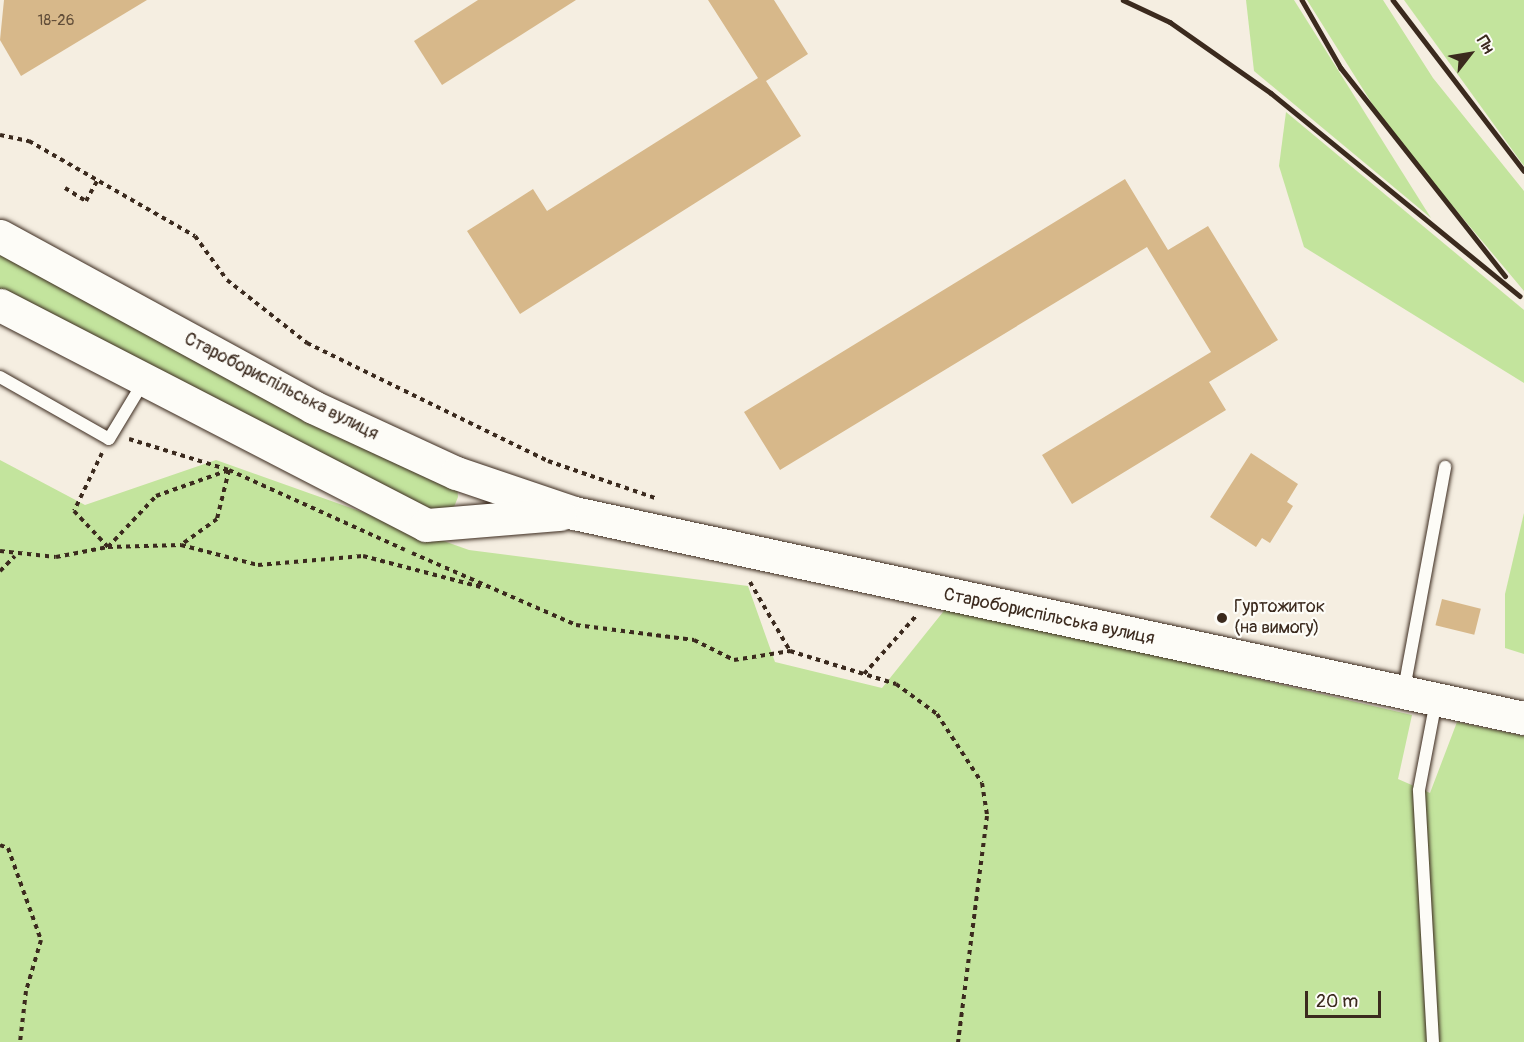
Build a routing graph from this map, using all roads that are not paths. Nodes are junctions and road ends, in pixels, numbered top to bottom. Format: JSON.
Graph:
{"nodes":[{"id":1,"x":0,"y":236,"type":"edge"},
{"id":2,"x":0,"y":305,"type":"edge"},
{"id":3,"x":0,"y":377,"type":"edge"},
{"id":4,"x":144,"y":381,"type":"junction"},
{"id":5,"x":1445,"y":467,"type":"dead end"},
{"id":6,"x":456,"y":473,"type":"junction"},
{"id":7,"x":574,"y":513,"type":"junction"},
{"id":8,"x":426,"y":525,"type":"junction"},
{"id":9,"x":1404,"y":694,"type":"junction"},
{"id":10,"x":1436,"y":701,"type":"junction"},
{"id":11,"x":1524,"y":718,"type":"edge"},
{"id":12,"x":1433,"y":1042,"type":"edge"}],
"edges":[{"from":1,"to":6,"type":"main road","name":"Старобориспільська вулиця"},
{"from":2,"to":4,"type":"main road"},
{"from":3,"to":4,"type":"lane"},
{"from":4,"to":8,"type":"main road"},
{"from":5,"to":9,"type":"lane"},
{"from":6,"to":7,"type":"main road","name":"Старобориспільська вулиця"},
{"from":6,"to":8,"type":"main road"},
{"from":7,"to":8,"type":"main road","name":"Старобориспільська вулиця"},
{"from":7,"to":9,"type":"main road","name":"Старобориспільська вулиця"},
{"from":9,"to":10,"type":"main road","name":"Старобориспільська вулиця"},
{"from":10,"to":11,"type":"main road","name":"Старобориспільська вулиця"},
{"from":10,"to":12,"type":"lane"}]}
